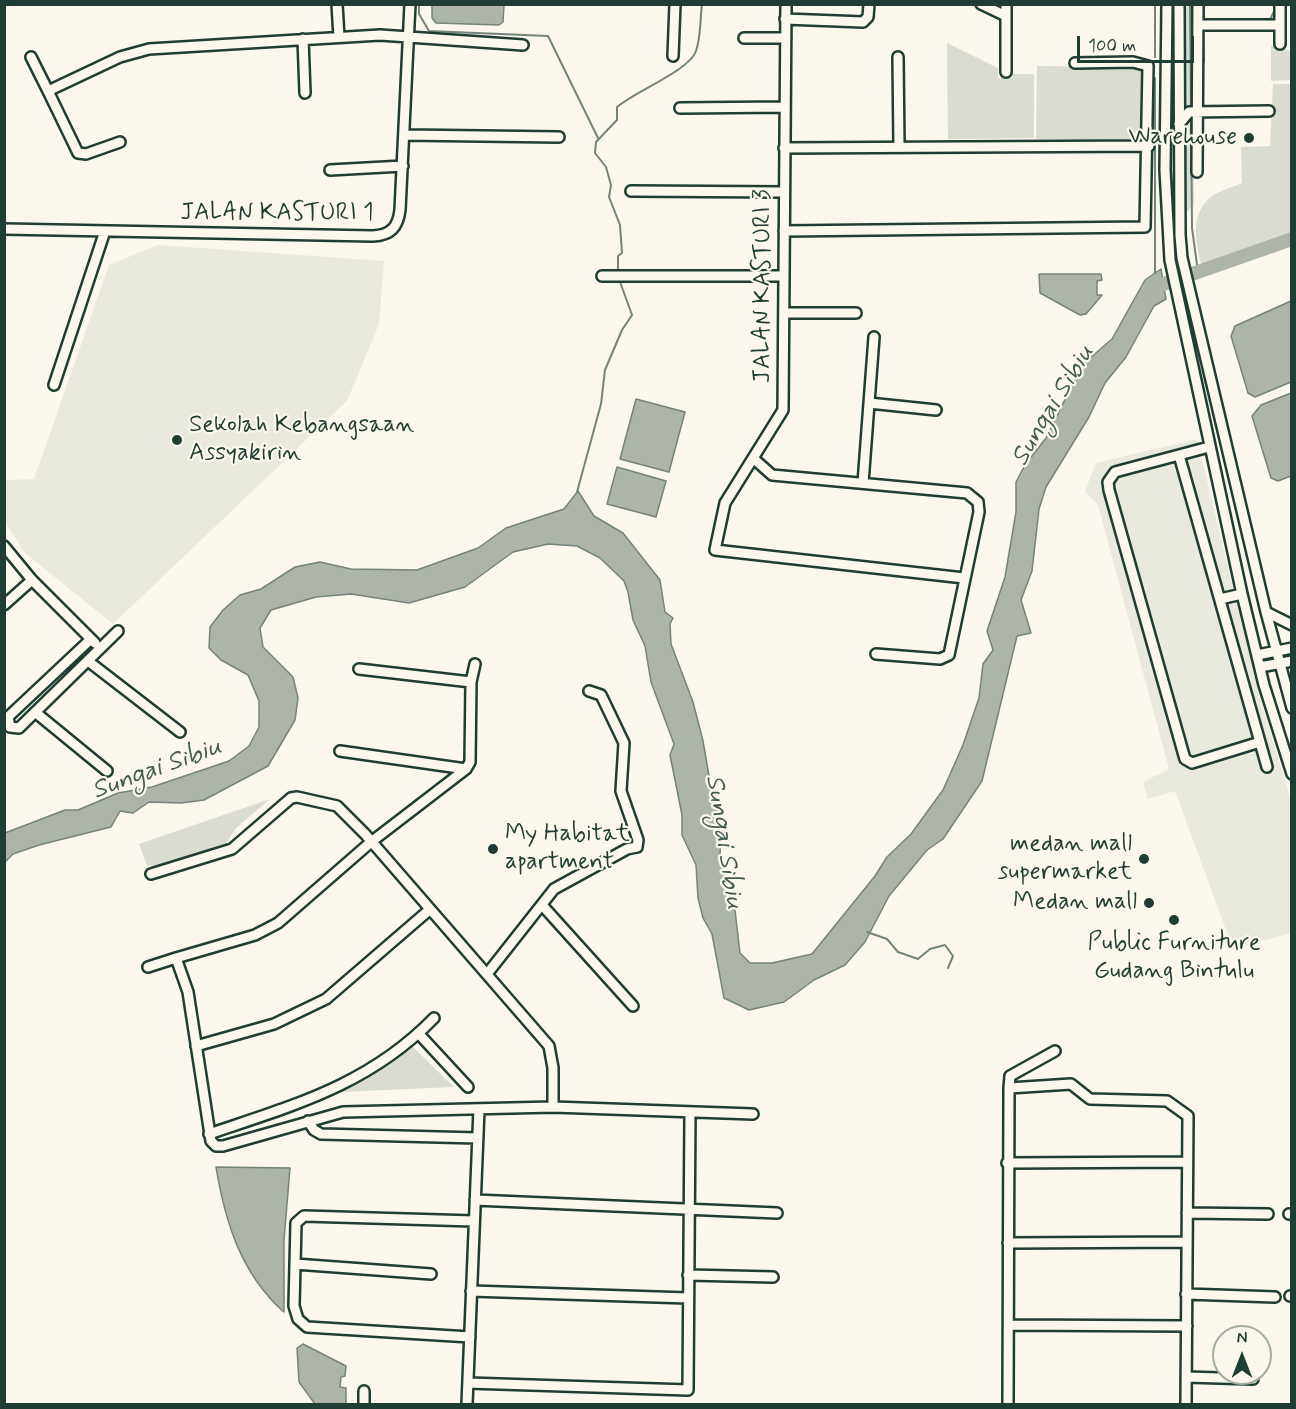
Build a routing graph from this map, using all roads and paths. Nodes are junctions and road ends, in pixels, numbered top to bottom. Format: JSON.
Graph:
{"nodes":[{"id":1,"x":337,"y":4,"type":"edge"},
{"id":2,"x":410,"y":4,"type":"edge"},
{"id":3,"x":675,"y":4,"type":"edge"},
{"id":4,"x":786,"y":4,"type":"edge"},
{"id":5,"x":869,"y":4,"type":"edge"},
{"id":6,"x":981,"y":4,"type":"edge"},
{"id":7,"x":1006,"y":4,"type":"edge"},
{"id":8,"x":1167,"y":4,"type":"edge"},
{"id":9,"x":1179,"y":4,"type":"edge"},
{"id":10,"x":1198,"y":4,"type":"edge"},
{"id":11,"x":1280,"y":4,"type":"edge"},
{"id":12,"x":1006,"y":16,"type":"junction"},
{"id":13,"x":785,"y":19,"type":"junction"},
{"id":14,"x":1198,"y":25,"type":"junction"},
{"id":15,"x":1279,"y":25,"type":"junction"},
{"id":16,"x":339,"y":37,"type":"junction"},
{"id":17,"x":408,"y":38,"type":"junction"},
{"id":18,"x":744,"y":38,"type":"dead end"},
{"id":19,"x":303,"y":39,"type":"junction"},
{"id":20,"x":786,"y":39,"type":"junction"},
{"id":21,"x":1280,"y":44,"type":"dead end"},
{"id":22,"x":523,"y":45,"type":"dead end"},
{"id":23,"x":673,"y":56,"type":"dead end"},
{"id":24,"x":31,"y":57,"type":"dead end"},
{"id":25,"x":898,"y":57,"type":"dead end"},
{"id":26,"x":1075,"y":63,"type":"dead end"},
{"id":27,"x":1148,"y":66,"type":"junction"},
{"id":28,"x":1179,"y":66,"type":"junction"},
{"id":29,"x":1166,"y":67,"type":"junction"},
{"id":30,"x":1006,"y":72,"type":"dead end"},
{"id":31,"x":48,"y":91,"type":"junction"},
{"id":32,"x":305,"y":93,"type":"dead end"},
{"id":33,"x":784,"y":107,"type":"junction"},
{"id":34,"x":680,"y":108,"type":"dead end"},
{"id":35,"x":1197,"y":111,"type":"junction"},
{"id":36,"x":1269,"y":111,"type":"dead end"},
{"id":37,"x":1179,"y":124,"type":"junction"},
{"id":38,"x":404,"y":135,"type":"junction"},
{"id":39,"x":559,"y":137,"type":"dead end"},
{"id":40,"x":120,"y":142,"type":"dead end"},
{"id":41,"x":1149,"y":146,"type":"junction"},
{"id":42,"x":899,"y":147,"type":"junction"},
{"id":43,"x":784,"y":148,"type":"junction"},
{"id":44,"x":402,"y":166,"type":"junction"},
{"id":45,"x":330,"y":170,"type":"dead end"},
{"id":46,"x":1197,"y":172,"type":"dead end"},
{"id":47,"x":631,"y":191,"type":"dead end"},
{"id":48,"x":784,"y":192,"type":"junction"},
{"id":49,"x":4,"y":229,"type":"edge"},
{"id":50,"x":105,"y":231,"type":"junction"},
{"id":51,"x":784,"y":231,"type":"junction"},
{"id":52,"x":602,"y":276,"type":"dead end"},
{"id":53,"x":784,"y":276,"type":"junction"},
{"id":54,"x":785,"y":313,"type":"junction"},
{"id":55,"x":856,"y":313,"type":"dead end"},
{"id":56,"x":874,"y":337,"type":"dead end"},
{"id":57,"x":54,"y":385,"type":"dead end"},
{"id":58,"x":869,"y":404,"type":"junction"},
{"id":59,"x":936,"y":410,"type":"dead end"},
{"id":60,"x":1209,"y":447,"type":"junction"},
{"id":61,"x":1179,"y":455,"type":"junction"},
{"id":62,"x":753,"y":458,"type":"junction"},
{"id":63,"x":863,"y":483,"type":"junction"},
{"id":64,"x":4,"y":546,"type":"edge"},
{"id":65,"x":964,"y":578,"type":"junction"},
{"id":66,"x":32,"y":580,"type":"junction"},
{"id":67,"x":1242,"y":594,"type":"junction"},
{"id":68,"x":1220,"y":599,"type":"junction"},
{"id":69,"x":4,"y":605,"type":"edge"},
{"id":70,"x":1266,"y":612,"type":"junction"},
{"id":71,"x":1292,"y":625,"type":"edge"},
{"id":72,"x":118,"y":631,"type":"dead end"},
{"id":73,"x":91,"y":639,"type":"junction"},
{"id":74,"x":101,"y":648,"type":"junction"},
{"id":75,"x":1292,"y":648,"type":"edge"},
{"id":76,"x":1276,"y":651,"type":"junction"},
{"id":77,"x":876,"y":654,"type":"dead end"},
{"id":78,"x":1257,"y":655,"type":"junction"},
{"id":79,"x":88,"y":661,"type":"junction"},
{"id":80,"x":1292,"y":661,"type":"edge"},
{"id":81,"x":1279,"y":663,"type":"junction"},
{"id":82,"x":475,"y":664,"type":"dead end"},
{"id":83,"x":1260,"y":668,"type":"junction"},
{"id":84,"x":359,"y":669,"type":"dead end"},
{"id":85,"x":471,"y":682,"type":"junction"},
{"id":86,"x":589,"y":691,"type":"dead end"},
{"id":87,"x":1292,"y":708,"type":"edge"},
{"id":88,"x":35,"y":712,"type":"junction"},
{"id":89,"x":180,"y":732,"type":"dead end"},
{"id":90,"x":1260,"y":742,"type":"junction"},
{"id":91,"x":340,"y":751,"type":"dead end"},
{"id":92,"x":1267,"y":767,"type":"dead end"},
{"id":93,"x":466,"y":769,"type":"junction"},
{"id":94,"x":107,"y":771,"type":"dead end"},
{"id":95,"x":1292,"y":774,"type":"edge"},
{"id":96,"x":371,"y":842,"type":"junction"},
{"id":97,"x":151,"y":874,"type":"dead end"},
{"id":98,"x":542,"y":905,"type":"junction"},
{"id":99,"x":428,"y":910,"type":"junction"},
{"id":100,"x":176,"y":958,"type":"junction"},
{"id":101,"x":148,"y":967,"type":"dead end"},
{"id":102,"x":487,"y":974,"type":"junction"},
{"id":103,"x":633,"y":1006,"type":"dead end"},
{"id":104,"x":434,"y":1018,"type":"dead end"},
{"id":105,"x":419,"y":1034,"type":"junction"},
{"id":106,"x":196,"y":1046,"type":"junction"},
{"id":107,"x":1055,"y":1052,"type":"dead end"},
{"id":108,"x":468,"y":1087,"type":"dead end"},
{"id":109,"x":1009,"y":1088,"type":"junction"},
{"id":110,"x":552,"y":1107,"type":"junction"},
{"id":111,"x":479,"y":1109,"type":"junction"},
{"id":112,"x":690,"y":1112,"type":"junction"},
{"id":113,"x":753,"y":1114,"type":"dead end"},
{"id":114,"x":308,"y":1121,"type":"junction"},
{"id":115,"x":209,"y":1134,"type":"junction"},
{"id":116,"x":478,"y":1138,"type":"junction"},
{"id":117,"x":1187,"y":1162,"type":"junction"},
{"id":118,"x":1008,"y":1163,"type":"junction"},
{"id":119,"x":475,"y":1200,"type":"junction"},
{"id":120,"x":689,"y":1209,"type":"junction"},
{"id":121,"x":777,"y":1213,"type":"dead end"},
{"id":122,"x":1187,"y":1213,"type":"junction"},
{"id":123,"x":1268,"y":1214,"type":"dead end"},
{"id":124,"x":474,"y":1221,"type":"junction"},
{"id":125,"x":1187,"y":1242,"type":"junction"},
{"id":126,"x":1008,"y":1243,"type":"junction"},
{"id":127,"x":295,"y":1264,"type":"junction"},
{"id":128,"x":431,"y":1274,"type":"dead end"},
{"id":129,"x":688,"y":1275,"type":"junction"},
{"id":130,"x":773,"y":1277,"type":"dead end"},
{"id":131,"x":471,"y":1291,"type":"junction"},
{"id":132,"x":1186,"y":1294,"type":"junction"},
{"id":133,"x":1275,"y":1297,"type":"dead end"},
{"id":134,"x":688,"y":1298,"type":"junction"},
{"id":135,"x":1009,"y":1325,"type":"junction"},
{"id":136,"x":1187,"y":1326,"type":"junction"},
{"id":137,"x":470,"y":1337,"type":"junction"},
{"id":138,"x":1186,"y":1377,"type":"junction"},
{"id":139,"x":1212,"y":1378,"type":"edge"},
{"id":140,"x":468,"y":1383,"type":"junction"},
{"id":141,"x":364,"y":1391,"type":"dead end"},
{"id":142,"x":364,"y":1404,"type":"edge"},
{"id":143,"x":467,"y":1404,"type":"edge"},
{"id":144,"x":1008,"y":1404,"type":"edge"},
{"id":145,"x":1186,"y":1404,"type":"edge"}],
"edges":[{"from":1,"to":16,"type":"street"},
{"from":2,"to":17,"type":"street","name":"JALAN KASTURI 1"},
{"from":3,"to":23,"type":"street"},
{"from":4,"to":13,"type":"street","name":"JALAN KASTURI 3"},
{"from":5,"to":13,"type":"street"},
{"from":6,"to":12,"type":"street"},
{"from":7,"to":12,"type":"street"},
{"from":8,"to":29,"type":"street"},
{"from":9,"to":28,"type":"street"},
{"from":10,"to":14,"type":"street"},
{"from":11,"to":15,"type":"street"},
{"from":12,"to":30,"type":"street"},
{"from":13,"to":20,"type":"street","name":"JALAN KASTURI 3"},
{"from":14,"to":15,"type":"street"},
{"from":14,"to":35,"type":"street"},
{"from":15,"to":21,"type":"street"},
{"from":16,"to":17,"type":"street"},
{"from":16,"to":19,"type":"street"},
{"from":17,"to":22,"type":"street"},
{"from":17,"to":38,"type":"street","name":"JALAN KASTURI 1"},
{"from":18,"to":20,"type":"street"},
{"from":19,"to":31,"type":"street"},
{"from":19,"to":32,"type":"street"},
{"from":20,"to":33,"type":"street","name":"JALAN KASTURI 3"},
{"from":24,"to":31,"type":"street"},
{"from":25,"to":42,"type":"street"},
{"from":26,"to":27,"type":"street"},
{"from":27,"to":29,"type":"street"},
{"from":27,"to":41,"type":"street"},
{"from":28,"to":29,"type":"street"},
{"from":28,"to":37,"type":"street"},
{"from":29,"to":60,"type":"street"},
{"from":31,"to":40,"type":"street"},
{"from":33,"to":34,"type":"street"},
{"from":33,"to":43,"type":"street","name":"JALAN KASTURI 3"},
{"from":35,"to":36,"type":"street"},
{"from":35,"to":37,"type":"street"},
{"from":35,"to":46,"type":"street"},
{"from":37,"to":70,"type":"street"},
{"from":38,"to":39,"type":"street"},
{"from":38,"to":44,"type":"street","name":"JALAN KASTURI 1"},
{"from":41,"to":42,"type":"street"},
{"from":41,"to":51,"type":"street"},
{"from":42,"to":43,"type":"street"},
{"from":43,"to":48,"type":"street","name":"JALAN KASTURI 3"},
{"from":44,"to":45,"type":"street"},
{"from":44,"to":50,"type":"street","name":"JALAN KASTURI 1"},
{"from":47,"to":48,"type":"street"},
{"from":48,"to":51,"type":"street","name":"JALAN KASTURI 3"},
{"from":49,"to":50,"type":"street","name":"JALAN KASTURI 1"},
{"from":50,"to":57,"type":"street"},
{"from":51,"to":53,"type":"street","name":"JALAN KASTURI 3"},
{"from":52,"to":53,"type":"street"},
{"from":53,"to":54,"type":"street","name":"JALAN KASTURI 3"},
{"from":54,"to":55,"type":"street"},
{"from":54,"to":62,"type":"street","name":"JALAN KASTURI 3"},
{"from":56,"to":58,"type":"street"},
{"from":58,"to":59,"type":"street"},
{"from":58,"to":63,"type":"street"},
{"from":60,"to":61,"type":"street"},
{"from":60,"to":67,"type":"street"},
{"from":61,"to":68,"type":"street"},
{"from":61,"to":90,"type":"street"},
{"from":62,"to":63,"type":"street"},
{"from":62,"to":65,"type":"street","name":"JALAN KASTURI 3"},
{"from":63,"to":65,"type":"street"},
{"from":64,"to":66,"type":"street"},
{"from":65,"to":77,"type":"street"},
{"from":66,"to":69,"type":"street"},
{"from":66,"to":73,"type":"street"},
{"from":67,"to":68,"type":"street"},
{"from":67,"to":78,"type":"street"},
{"from":68,"to":90,"type":"street"},
{"from":70,"to":71,"type":"street"},
{"from":70,"to":76,"type":"street"},
{"from":72,"to":74,"type":"street"},
{"from":73,"to":74,"type":"street"},
{"from":73,"to":88,"type":"street"},
{"from":74,"to":79,"type":"street"},
{"from":75,"to":76,"type":"street"},
{"from":76,"to":78,"type":"street"},
{"from":76,"to":81,"type":"street"},
{"from":78,"to":83,"type":"street"},
{"from":79,"to":88,"type":"street"},
{"from":79,"to":89,"type":"street"},
{"from":80,"to":81,"type":"street"},
{"from":81,"to":83,"type":"street"},
{"from":81,"to":87,"type":"street"},
{"from":82,"to":85,"type":"street"},
{"from":83,"to":95,"type":"street"},
{"from":84,"to":85,"type":"street"},
{"from":85,"to":93,"type":"street"},
{"from":86,"to":98,"type":"street"},
{"from":88,"to":94,"type":"street"},
{"from":90,"to":92,"type":"street"},
{"from":91,"to":93,"type":"street"},
{"from":93,"to":96,"type":"street"},
{"from":96,"to":97,"type":"street"},
{"from":96,"to":99,"type":"street"},
{"from":96,"to":100,"type":"street"},
{"from":98,"to":102,"type":"street"},
{"from":98,"to":103,"type":"street"},
{"from":99,"to":102,"type":"street"},
{"from":99,"to":106,"type":"street"},
{"from":100,"to":101,"type":"street"},
{"from":100,"to":106,"type":"street"},
{"from":102,"to":110,"type":"street"},
{"from":104,"to":105,"type":"street"},
{"from":105,"to":108,"type":"street"},
{"from":105,"to":115,"type":"street"},
{"from":106,"to":115,"type":"street"},
{"from":107,"to":109,"type":"street"},
{"from":109,"to":117,"type":"street"},
{"from":109,"to":118,"type":"street"},
{"from":110,"to":111,"type":"street"},
{"from":110,"to":112,"type":"street"},
{"from":111,"to":114,"type":"street"},
{"from":111,"to":116,"type":"street"},
{"from":112,"to":113,"type":"street"},
{"from":112,"to":120,"type":"street"},
{"from":114,"to":115,"type":"street"},
{"from":114,"to":116,"type":"street"},
{"from":116,"to":119,"type":"street"},
{"from":117,"to":118,"type":"street"},
{"from":117,"to":122,"type":"street"},
{"from":118,"to":126,"type":"street"},
{"from":119,"to":120,"type":"street"},
{"from":119,"to":124,"type":"street"},
{"from":120,"to":121,"type":"street"},
{"from":120,"to":129,"type":"street"},
{"from":122,"to":123,"type":"street"},
{"from":122,"to":125,"type":"street"},
{"from":124,"to":127,"type":"street"},
{"from":124,"to":131,"type":"street"},
{"from":125,"to":126,"type":"street"},
{"from":125,"to":132,"type":"street"},
{"from":126,"to":135,"type":"street"},
{"from":127,"to":128,"type":"street"},
{"from":127,"to":137,"type":"street"},
{"from":129,"to":130,"type":"street"},
{"from":129,"to":134,"type":"street"},
{"from":131,"to":134,"type":"street"},
{"from":131,"to":137,"type":"street"},
{"from":132,"to":133,"type":"street"},
{"from":132,"to":136,"type":"street"},
{"from":134,"to":140,"type":"street"},
{"from":135,"to":136,"type":"street"},
{"from":135,"to":144,"type":"street"},
{"from":136,"to":138,"type":"street"},
{"from":137,"to":140,"type":"street"},
{"from":138,"to":139,"type":"street"},
{"from":138,"to":145,"type":"street"},
{"from":140,"to":143,"type":"street"},
{"from":141,"to":142,"type":"street"}]}
